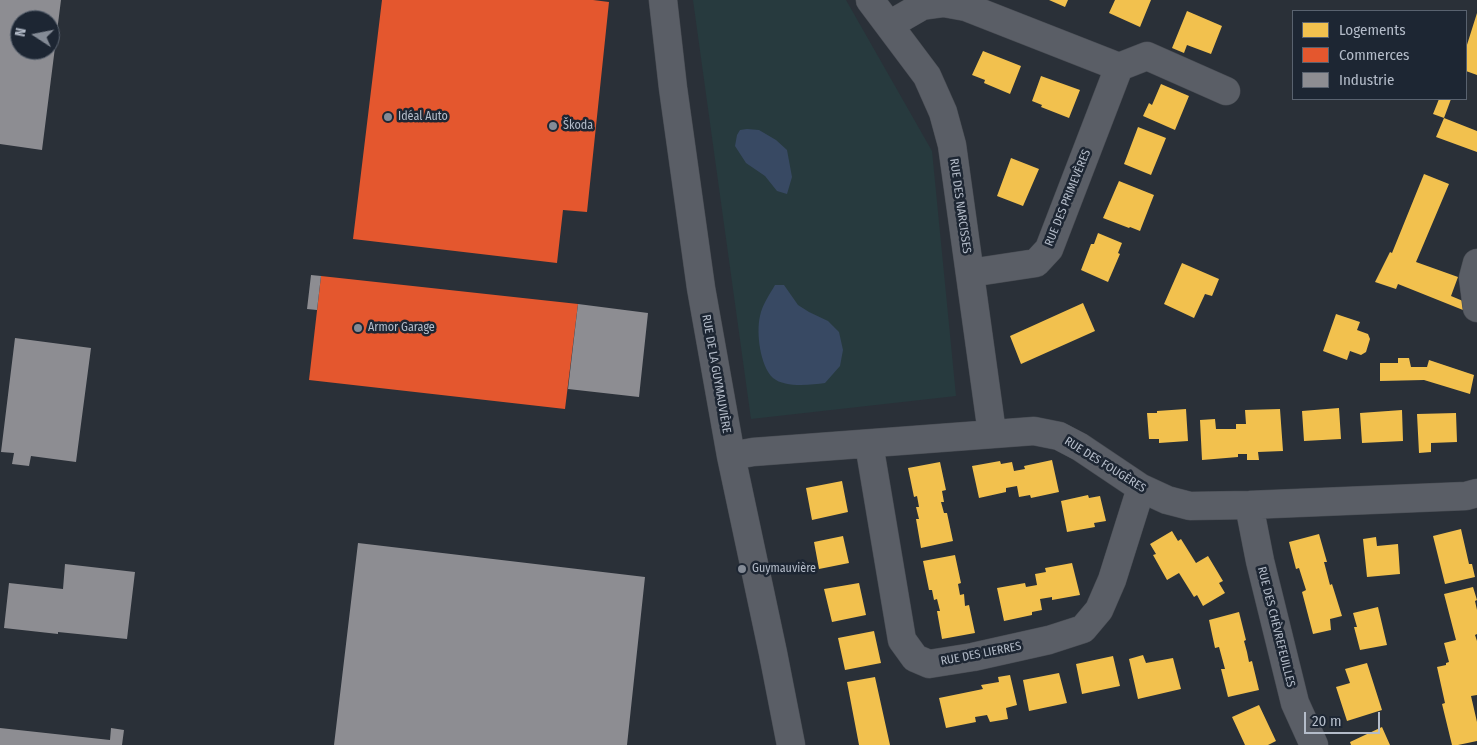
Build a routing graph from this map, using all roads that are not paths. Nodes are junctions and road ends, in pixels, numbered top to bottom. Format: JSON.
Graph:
{"nodes":[{"id":1,"x":663,"y":0,"type":"edge"},
{"id":2,"x":870,"y":0,"type":"edge"},
{"id":3,"x":889,"y":25,"type":"junction"},
{"id":4,"x":1119,"y":67,"type":"junction"},
{"id":5,"x":1226,"y":91,"type":"dead end"},
{"id":6,"x":1477,"y":263,"type":"edge"},
{"id":7,"x":970,"y":272,"type":"junction"},
{"id":8,"x":1477,"y":308,"type":"edge"},
{"id":9,"x":992,"y":433,"type":"junction"},
{"id":10,"x":869,"y":444,"type":"junction"},
{"id":11,"x":732,"y":456,"type":"junction"},
{"id":12,"x":1141,"y":488,"type":"junction"},
{"id":13,"x":1477,"y":493,"type":"edge"},
{"id":14,"x":1249,"y":505,"type":"junction"},
{"id":15,"x":791,"y":745,"type":"edge"},
{"id":16,"x":1314,"y":745,"type":"edge"}],
"edges":[{"from":1,"to":11,"type":"street","name":"RUE DE LA GUYMAUVIÈRE"},
{"from":2,"to":3,"type":"street","name":"RUE DES NARCISSES"},
{"from":3,"to":4,"type":"street"},
{"from":3,"to":7,"type":"street","name":"RUE DES NARCISSES"},
{"from":4,"to":5,"type":"street"},
{"from":4,"to":7,"type":"street","name":"RUE DES PRIMEVÈRES"},
{"from":6,"to":8,"type":"street"},
{"from":7,"to":9,"type":"street","name":"RUE DES NARCISSES"},
{"from":9,"to":10,"type":"street","name":"RUE DES FOUGÈRES"},
{"from":9,"to":12,"type":"street","name":"RUE DES FOUGÈRES"},
{"from":10,"to":11,"type":"street","name":"RUE DES FOUGÈRES"},
{"from":10,"to":12,"type":"street","name":"RUE DES LIERRES"},
{"from":11,"to":15,"type":"street","name":"RUE DE LA GUYMAUVIÈRE"},
{"from":12,"to":14,"type":"street","name":"RUE DES FOUGÈRES"},
{"from":13,"to":14,"type":"street","name":"RUE DES FOUGÈRES"},
{"from":14,"to":16,"type":"street","name":"RUE DES CHÈVREFEUILLES"}]}
